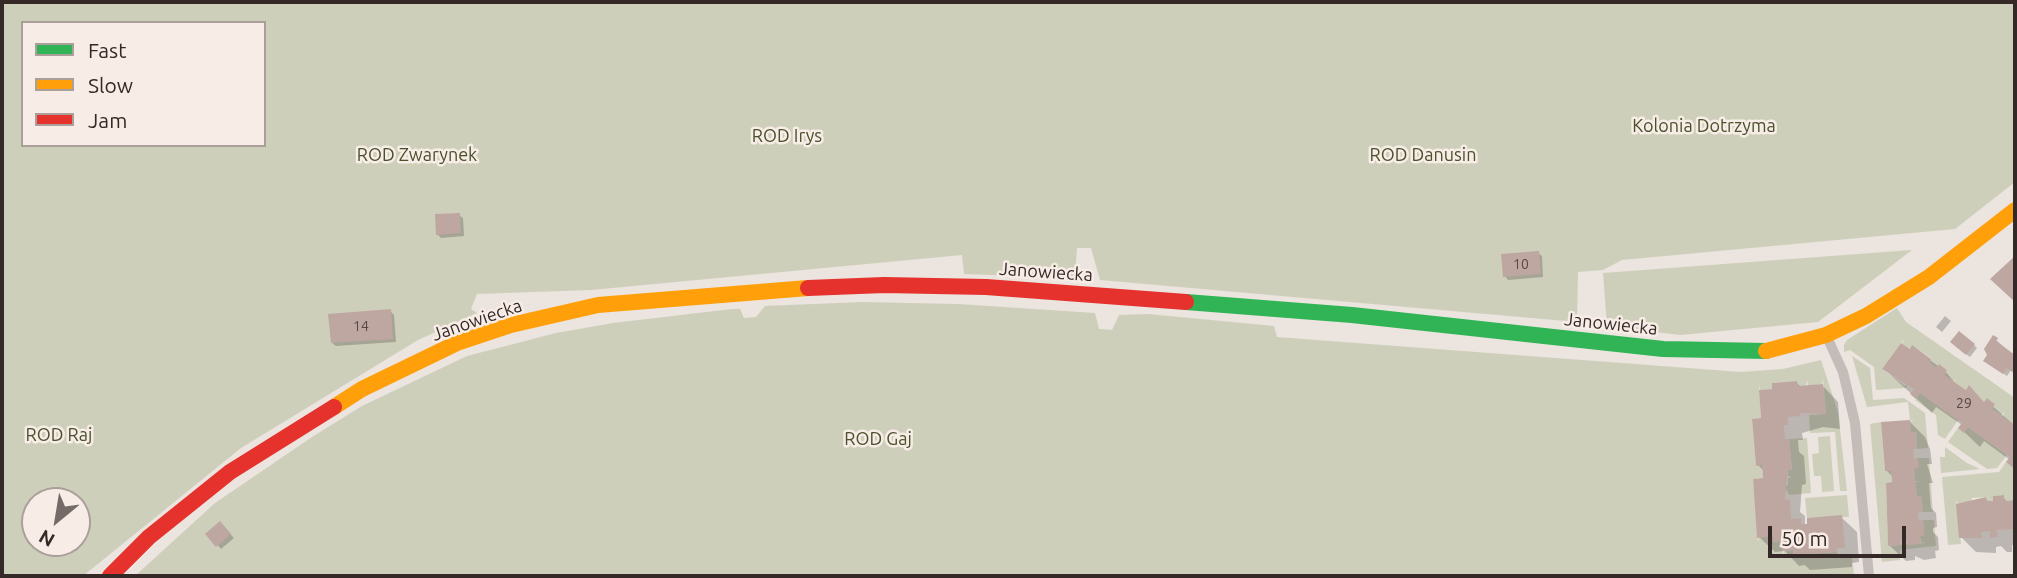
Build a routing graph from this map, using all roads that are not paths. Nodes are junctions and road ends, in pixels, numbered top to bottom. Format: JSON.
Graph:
{"nodes":[{"id":1,"x":2015,"y":210,"type":"edge"},
{"id":2,"x":1826,"y":335,"type":"junction"},
{"id":3,"x":110,"y":576,"type":"edge"},
{"id":4,"x":1869,"y":576,"type":"edge"}],
"edges":[{"from":1,"to":2,"type":"street","name":"Janowiecka"},
{"from":2,"to":3,"type":"street","name":"Janowiecka"},
{"from":2,"to":4,"type":"lane"}]}
